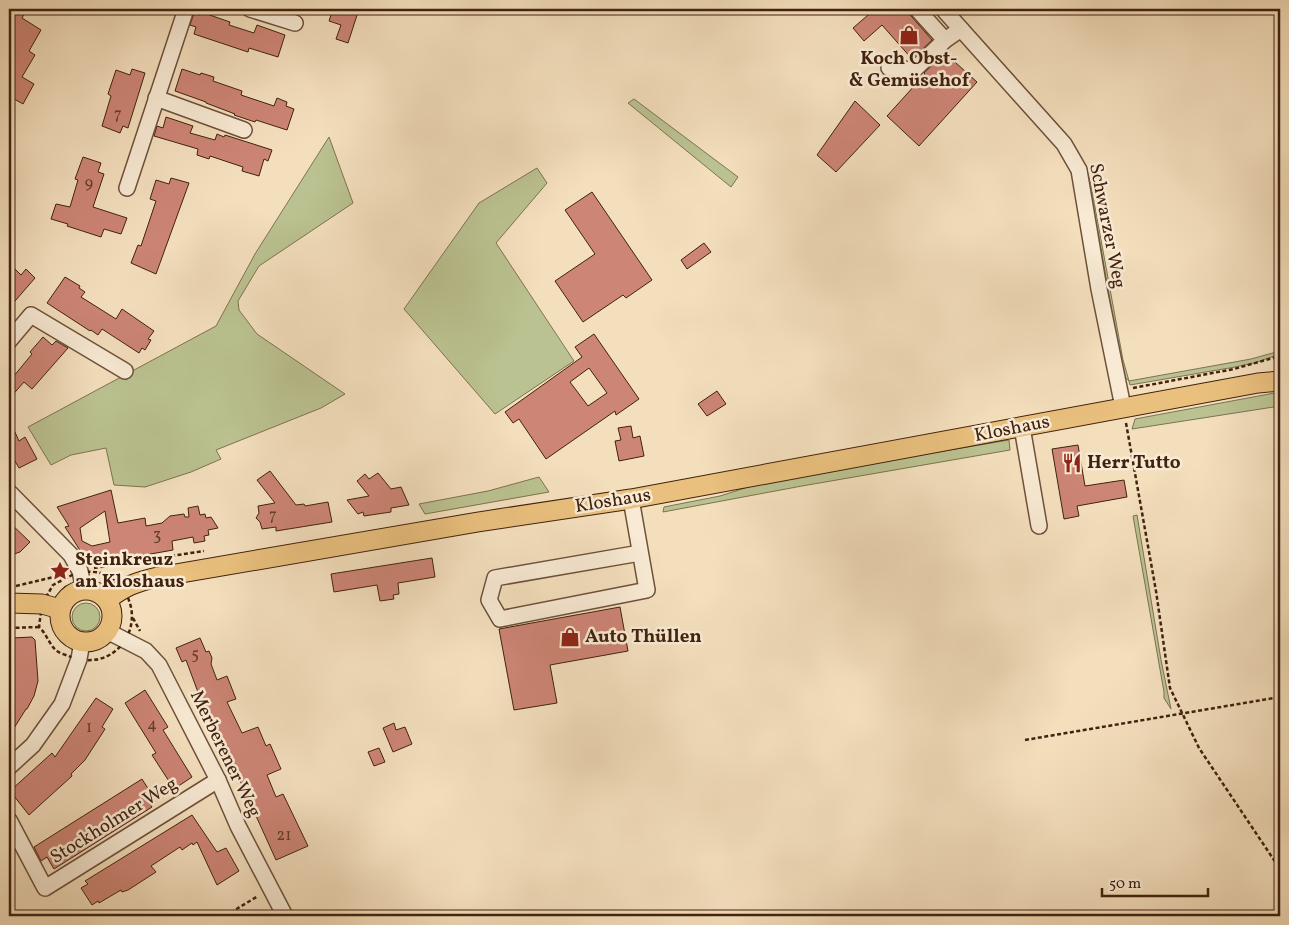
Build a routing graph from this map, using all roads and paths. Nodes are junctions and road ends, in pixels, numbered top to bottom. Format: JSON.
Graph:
{"nodes":[{"id":1,"x":186,"y":9,"type":"edge"},
{"id":2,"x":250,"y":9,"type":"edge"},
{"id":3,"x":917,"y":9,"type":"edge"},
{"id":4,"x":943,"y":9,"type":"edge"},
{"id":5,"x":295,"y":23,"type":"dead end"},
{"id":6,"x":961,"y":29,"type":"junction"},
{"id":7,"x":944,"y":40,"type":"junction"},
{"id":8,"x":889,"y":68,"type":"dead end"},
{"id":9,"x":156,"y":98,"type":"junction"},
{"id":10,"x":244,"y":130,"type":"dead end"},
{"id":11,"x":127,"y":188,"type":"dead end"},
{"id":12,"x":9,"y":341,"type":"edge"},
{"id":13,"x":1280,"y":356,"type":"edge"},
{"id":14,"x":125,"y":371,"type":"dead end"},
{"id":15,"x":1279,"y":380,"type":"edge"},
{"id":16,"x":1122,"y":399,"type":"junction"},
{"id":17,"x":1022,"y":428,"type":"junction"},
{"id":18,"x":9,"y":492,"type":"edge"},
{"id":19,"x":631,"y":498,"type":"junction"},
{"id":20,"x":1039,"y":526,"type":"dead end"},
{"id":21,"x":206,"y":551,"type":"dead end"},
{"id":22,"x":640,"y":553,"type":"junction"},
{"id":23,"x":80,"y":571,"type":"junction"},
{"id":24,"x":9,"y":588,"type":"edge"},
{"id":25,"x":84,"y":590,"type":"junction"},
{"id":26,"x":107,"y":600,"type":"junction"},
{"id":27,"x":9,"y":603,"type":"edge"},
{"id":28,"x":51,"y":607,"type":"junction"},
{"id":29,"x":39,"y":626,"type":"junction"},
{"id":30,"x":9,"y":628,"type":"edge"},
{"id":31,"x":107,"y":631,"type":"junction"},
{"id":32,"x":126,"y":640,"type":"junction"},
{"id":33,"x":80,"y":651,"type":"junction"},
{"id":34,"x":1280,"y":697,"type":"edge"},
{"id":35,"x":1182,"y":713,"type":"junction"},
{"id":36,"x":1025,"y":740,"type":"dead end"},
{"id":37,"x":9,"y":767,"type":"edge"},
{"id":38,"x":218,"y":780,"type":"junction"},
{"id":39,"x":9,"y":820,"type":"edge"},
{"id":40,"x":1280,"y":869,"type":"edge"},
{"id":41,"x":270,"y":889,"type":"junction"},
{"id":42,"x":225,"y":916,"type":"edge"},
{"id":43,"x":285,"y":916,"type":"edge"}],
"edges":[{"from":1,"to":9,"type":"street"},
{"from":2,"to":5,"type":"street"},
{"from":3,"to":7,"type":"street"},
{"from":4,"to":6,"type":"street","name":"Schwarzer Weg"},
{"from":6,"to":7,"type":"street"},
{"from":6,"to":16,"type":"street","name":"Schwarzer Weg"},
{"from":7,"to":8,"type":"street"},
{"from":9,"to":10,"type":"street"},
{"from":9,"to":11,"type":"street"},
{"from":12,"to":14,"type":"street"},
{"from":13,"to":16,"type":"path"},
{"from":15,"to":16,"type":"main road","name":"Kloshaus"},
{"from":16,"to":17,"type":"main road","name":"Kloshaus"},
{"from":16,"to":35,"type":"path"},
{"from":17,"to":19,"type":"main road","name":"Kloshaus"},
{"from":17,"to":20,"type":"street"},
{"from":18,"to":23,"type":"street"},
{"from":19,"to":22,"type":"street"},
{"from":19,"to":26,"type":"main road","name":"Kloshaus"},
{"from":21,"to":23,"type":"path"},
{"from":22,"to":22,"type":"street"},
{"from":23,"to":24,"type":"path"},
{"from":23,"to":25,"type":"street"},
{"from":23,"to":28,"type":"path"},
{"from":25,"to":26,"type":"main road"},
{"from":25,"to":28,"type":"main road"},
{"from":26,"to":31,"type":"main road"},
{"from":27,"to":28,"type":"main road"},
{"from":28,"to":29,"type":"path"},
{"from":28,"to":33,"type":"main road"},
{"from":29,"to":30,"type":"path"},
{"from":29,"to":33,"type":"path"},
{"from":31,"to":32,"type":"street","name":"Merberener Weg"},
{"from":31,"to":33,"type":"main road"},
{"from":32,"to":33,"type":"path"},
{"from":32,"to":38,"type":"street","name":"Merberener Weg"},
{"from":33,"to":37,"type":"street"},
{"from":34,"to":35,"type":"path"},
{"from":35,"to":36,"type":"path"},
{"from":35,"to":40,"type":"path"},
{"from":38,"to":39,"type":"street","name":"Stockholmer Weg"},
{"from":38,"to":41,"type":"street","name":"Merberener Weg"},
{"from":41,"to":42,"type":"path"},
{"from":41,"to":43,"type":"street","name":"Merberener Weg"}]}
